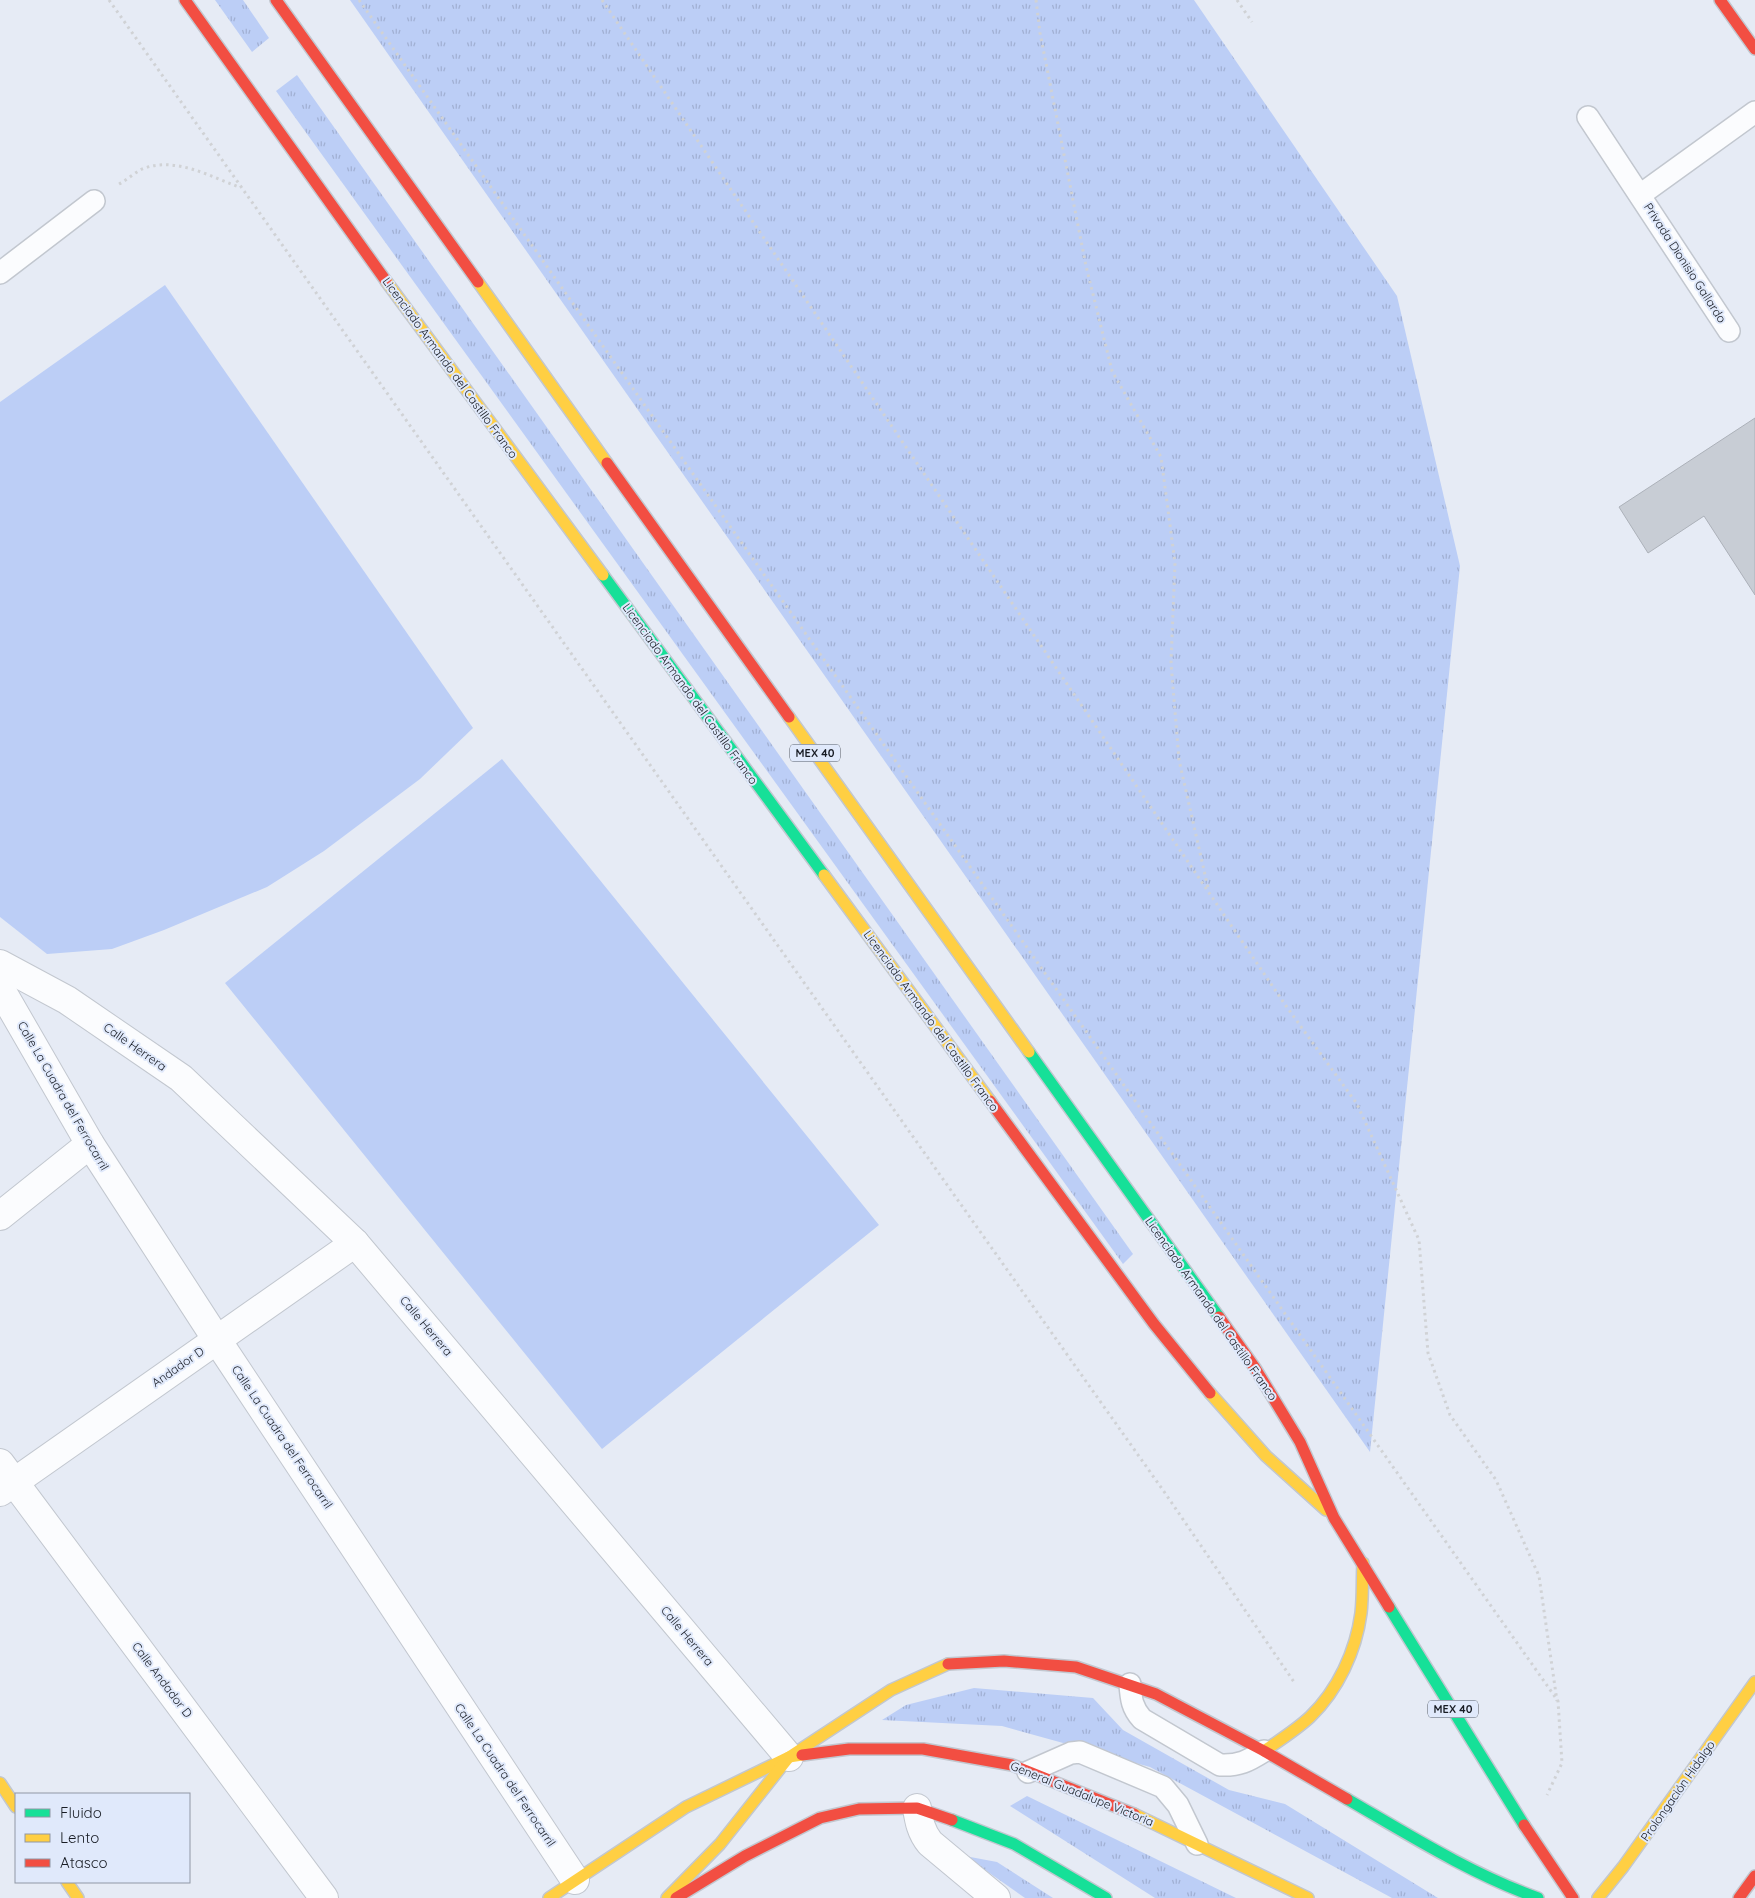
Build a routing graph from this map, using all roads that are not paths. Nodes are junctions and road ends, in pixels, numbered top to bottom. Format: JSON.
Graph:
{"nodes":[{"id":1,"x":185,"y":0,"type":"edge"},
{"id":2,"x":276,"y":0,"type":"edge"},
{"id":3,"x":1720,"y":0,"type":"edge"},
{"id":4,"x":1755,"y":48,"type":"edge"},
{"id":5,"x":1755,"y":112,"type":"edge"},
{"id":6,"x":1588,"y":117,"type":"dead end"},
{"id":7,"x":1640,"y":196,"type":"junction"},
{"id":8,"x":94,"y":201,"type":"road end"},
{"id":9,"x":0,"y":273,"type":"edge"},
{"id":10,"x":1729,"y":331,"type":"dead end"},
{"id":11,"x":0,"y":964,"type":"edge"},
{"id":12,"x":0,"y":988,"type":"edge"},
{"id":13,"x":90,"y":1144,"type":"junction"},
{"id":14,"x":0,"y":1216,"type":"edge"},
{"id":15,"x":355,"y":1242,"type":"junction"},
{"id":16,"x":217,"y":1340,"type":"junction"},
{"id":17,"x":5,"y":1479,"type":"edge"},
{"id":18,"x":1334,"y":1518,"type":"junction"},
{"id":19,"x":1363,"y":1563,"type":"junction"},
{"id":20,"x":1755,"y":1682,"type":"edge"},
{"id":21,"x":1130,"y":1684,"type":"junction"},
{"id":22,"x":1264,"y":1751,"type":"junction"},
{"id":23,"x":789,"y":1758,"type":"junction"},
{"id":24,"x":1028,"y":1772,"type":"junction"},
{"id":25,"x":0,"y":1783,"type":"edge"},
{"id":26,"x":15,"y":1805,"type":"edge"},
{"id":27,"x":917,"y":1808,"type":"junction"},
{"id":28,"x":1197,"y":1844,"type":"junction"},
{"id":29,"x":1755,"y":1876,"type":"edge"},
{"id":30,"x":574,"y":1880,"type":"junction"},
{"id":31,"x":68,"y":1883,"type":"edge"},
{"id":32,"x":78,"y":1898,"type":"edge"},
{"id":33,"x":324,"y":1898,"type":"edge"},
{"id":34,"x":549,"y":1898,"type":"edge"},
{"id":35,"x":667,"y":1898,"type":"edge"},
{"id":36,"x":676,"y":1898,"type":"edge"},
{"id":37,"x":996,"y":1898,"type":"edge"},
{"id":38,"x":1106,"y":1898,"type":"edge"},
{"id":39,"x":1308,"y":1898,"type":"edge"},
{"id":40,"x":1538,"y":1898,"type":"edge"},
{"id":41,"x":1573,"y":1898,"type":"edge"},
{"id":42,"x":1598,"y":1898,"type":"edge"},
{"id":43,"x":1740,"y":1898,"type":"edge"}],
"edges":[{"from":1,"to":18,"type":"main road","name":"Licenciado Armando del Castillo Franco"},
{"from":2,"to":18,"type":"main road","name":"Licenciado Armando del Castillo Franco","number":"MEX 40"},
{"from":3,"to":4,"type":"main road"},
{"from":5,"to":7,"type":"lane","name":"Privada Dionisio Gallardo"},
{"from":6,"to":7,"type":"lane","name":"Privada Dionisio Gallardo"},
{"from":7,"to":10,"type":"lane","name":"Privada Dionisio Gallardo"},
{"from":8,"to":9,"type":"lane"},
{"from":11,"to":15,"type":"street","name":"Calle Herrera"},
{"from":12,"to":13,"type":"street","name":"Calle La Cuadra del Ferrocarril"},
{"from":13,"to":14,"type":"street"},
{"from":13,"to":16,"type":"street","name":"Calle La Cuadra del Ferrocarril"},
{"from":15,"to":16,"type":"street","name":"Andador D"},
{"from":15,"to":23,"type":"street","name":"Calle Herrera"},
{"from":16,"to":17,"type":"street","name":"Andador D"},
{"from":16,"to":30,"type":"street","name":"Calle La Cuadra del Ferrocarril"},
{"from":17,"to":33,"type":"street","name":"Calle Andador D"},
{"from":18,"to":19,"type":"main road","number":"MEX 40"},
{"from":19,"to":22,"type":"main road"},
{"from":19,"to":41,"type":"main road","number":"MEX 40"},
{"from":20,"to":42,"type":"main road","name":"Prolongación Hidalgo"},
{"from":21,"to":22,"type":"main road"},
{"from":21,"to":22,"type":"lane"},
{"from":21,"to":23,"type":"main road"},
{"from":22,"to":40,"type":"main road"},
{"from":23,"to":24,"type":"main road","name":"General Guadalupe Victoria"},
{"from":23,"to":30,"type":"main road","name":"General Guadalupe Victoria"},
{"from":23,"to":35,"type":"main road"},
{"from":24,"to":28,"type":"main road","name":"General Guadalupe Victoria"},
{"from":24,"to":28,"type":"lane"},
{"from":25,"to":26,"type":"main road"},
{"from":27,"to":36,"type":"main road"},
{"from":27,"to":37,"type":"street"},
{"from":27,"to":38,"type":"main road"},
{"from":28,"to":39,"type":"main road","name":"General Guadalupe Victoria"},
{"from":29,"to":43,"type":"main road"},
{"from":30,"to":34,"type":"main road","name":"General Guadalupe Victoria"},
{"from":31,"to":32,"type":"main road"}]}
